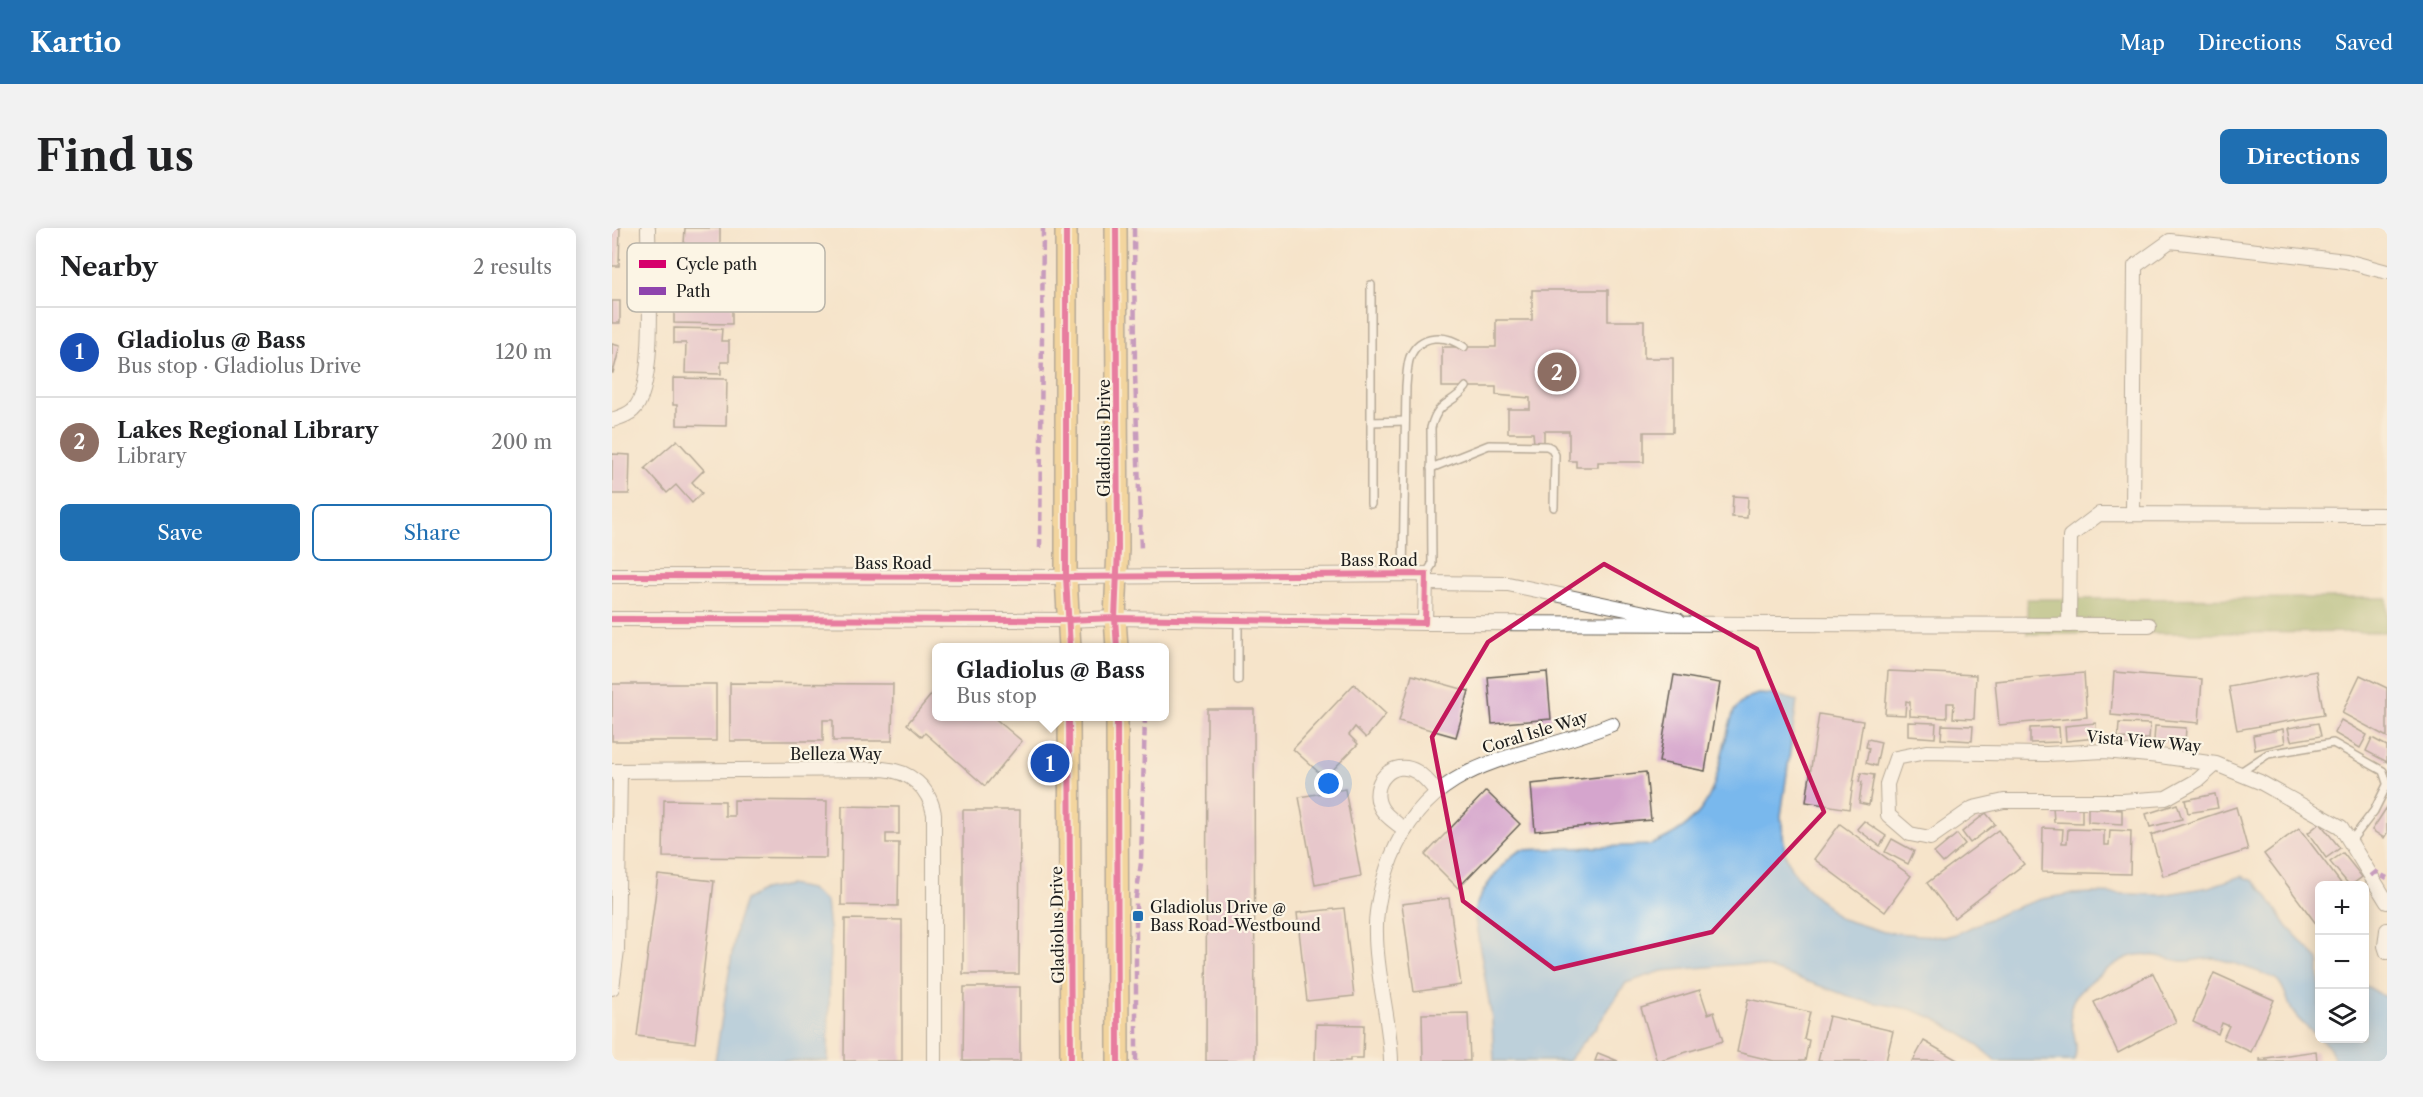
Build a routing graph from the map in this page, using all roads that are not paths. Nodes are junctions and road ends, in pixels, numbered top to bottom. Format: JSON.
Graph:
{"nodes":[{"id":1,"x":648,"y":228,"type":"edge"},
{"id":2,"x":1066,"y":228,"type":"edge"},
{"id":3,"x":1116,"y":228,"type":"edge"},
{"id":4,"x":648,"y":243,"type":"edge"},
{"id":5,"x":2387,"y":272,"type":"edge"},
{"id":6,"x":1371,"y":285,"type":"dead end"},
{"id":7,"x":649,"y":312,"type":"edge"},
{"id":8,"x":1464,"y":347,"type":"dead end"},
{"id":9,"x":1466,"y":387,"type":"dead end"},
{"id":10,"x":612,"y":420,"type":"edge"},
{"id":11,"x":1371,"y":422,"type":"junction"},
{"id":12,"x":1405,"y":422,"type":"junction"},
{"id":13,"x":1431,"y":468,"type":"junction"},
{"id":14,"x":1371,"y":504,"type":"dead end"},
{"id":15,"x":1554,"y":507,"type":"dead end"},
{"id":16,"x":2133,"y":514,"type":"junction"},
{"id":17,"x":2387,"y":514,"type":"edge"},
{"id":18,"x":1403,"y":574,"type":"junction"},
{"id":19,"x":1115,"y":575,"type":"junction"},
{"id":20,"x":612,"y":576,"type":"edge"},
{"id":21,"x":1066,"y":577,"type":"junction"},
{"id":22,"x":1426,"y":579,"type":"junction"},
{"id":23,"x":1115,"y":618,"type":"junction"},
{"id":24,"x":612,"y":619,"type":"edge"},
{"id":25,"x":1068,"y":620,"type":"junction"},
{"id":26,"x":1238,"y":620,"type":"junction"},
{"id":27,"x":1425,"y":623,"type":"junction"},
{"id":28,"x":2069,"y":625,"type":"junction"},
{"id":29,"x":2150,"y":625,"type":"dead end"},
{"id":30,"x":1704,"y":626,"type":"junction"},
{"id":31,"x":1070,"y":643,"type":"edge"},
{"id":32,"x":1117,"y":643,"type":"edge"},
{"id":33,"x":1238,"y":680,"type":"dead end"},
{"id":34,"x":1070,"y":721,"type":"edge"},
{"id":35,"x":1117,"y":721,"type":"edge"},
{"id":36,"x":1612,"y":724,"type":"dead end"},
{"id":37,"x":2216,"y":764,"type":"junction"},
{"id":38,"x":616,"y":771,"type":"edge"},
{"id":39,"x":2239,"y":773,"type":"junction"},
{"id":40,"x":2387,"y":784,"type":"edge"},
{"id":41,"x":1437,"y":792,"type":"junction"},
{"id":42,"x":1405,"y":830,"type":"junction"},
{"id":43,"x":2350,"y":842,"type":"junction"},
{"id":44,"x":2387,"y":902,"type":"edge"},
{"id":45,"x":2387,"y":930,"type":"edge"},
{"id":46,"x":2387,"y":952,"type":"edge"},
{"id":47,"x":612,"y":988,"type":"edge"},
{"id":48,"x":934,"y":1061,"type":"edge"},
{"id":49,"x":1071,"y":1061,"type":"edge"},
{"id":50,"x":1118,"y":1061,"type":"edge"},
{"id":51,"x":1390,"y":1061,"type":"edge"}],
"edges":[{"from":1,"to":4,"type":"street"},
{"from":2,"to":21,"type":"main road"},
{"from":3,"to":19,"type":"main road","name":"Gladiolus Drive"},
{"from":5,"to":16,"type":"street"},
{"from":6,"to":11,"type":"lane"},
{"from":7,"to":10,"type":"street"},
{"from":8,"to":12,"type":"lane"},
{"from":9,"to":13,"type":"lane"},
{"from":11,"to":12,"type":"lane"},
{"from":11,"to":14,"type":"lane"},
{"from":12,"to":18,"type":"lane"},
{"from":13,"to":15,"type":"lane"},
{"from":13,"to":22,"type":"lane"},
{"from":16,"to":17,"type":"street"},
{"from":16,"to":28,"type":"street"},
{"from":18,"to":19,"type":"street","name":"Bass Road"},
{"from":18,"to":22,"type":"street","name":"Bass Road"},
{"from":19,"to":21,"type":"street","name":"Bass Road"},
{"from":19,"to":23,"type":"main road","name":"Gladiolus Drive"},
{"from":20,"to":21,"type":"street","name":"Bass Road"},
{"from":21,"to":25,"type":"main road"},
{"from":22,"to":27,"type":"street","name":"Bass Road"},
{"from":22,"to":30,"type":"street"},
{"from":23,"to":25,"type":"street"},
{"from":23,"to":26,"type":"street"},
{"from":23,"to":32,"type":"main road","name":"Gladiolus Drive"},
{"from":24,"to":25,"type":"street"},
{"from":25,"to":31,"type":"main road"},
{"from":26,"to":27,"type":"street"},
{"from":26,"to":33,"type":"lane"},
{"from":27,"to":30,"type":"street"},
{"from":28,"to":29,"type":"street"},
{"from":28,"to":30,"type":"street"},
{"from":34,"to":49,"type":"main road","name":"Gladiolus Drive"},
{"from":35,"to":50,"type":"main road"},
{"from":36,"to":41,"type":"street","name":"Coral Isle Way"},
{"from":37,"to":37,"type":"street","name":"Vista View Way"},
{"from":37,"to":39,"type":"street","name":"Vista View Way"},
{"from":38,"to":47,"type":"street"},
{"from":38,"to":48,"type":"street","name":"Belleza Way"},
{"from":39,"to":40,"type":"lane"},
{"from":39,"to":43,"type":"street","name":"Vista View Way"},
{"from":40,"to":43,"type":"lane"},
{"from":41,"to":42,"type":"street","name":"Coral Isle Way"},
{"from":41,"to":42,"type":"street"},
{"from":42,"to":51,"type":"street","name":"Coral Isle Way"},
{"from":43,"to":44,"type":"street","name":"Vista View Way"},
{"from":45,"to":46,"type":"street"}]}
